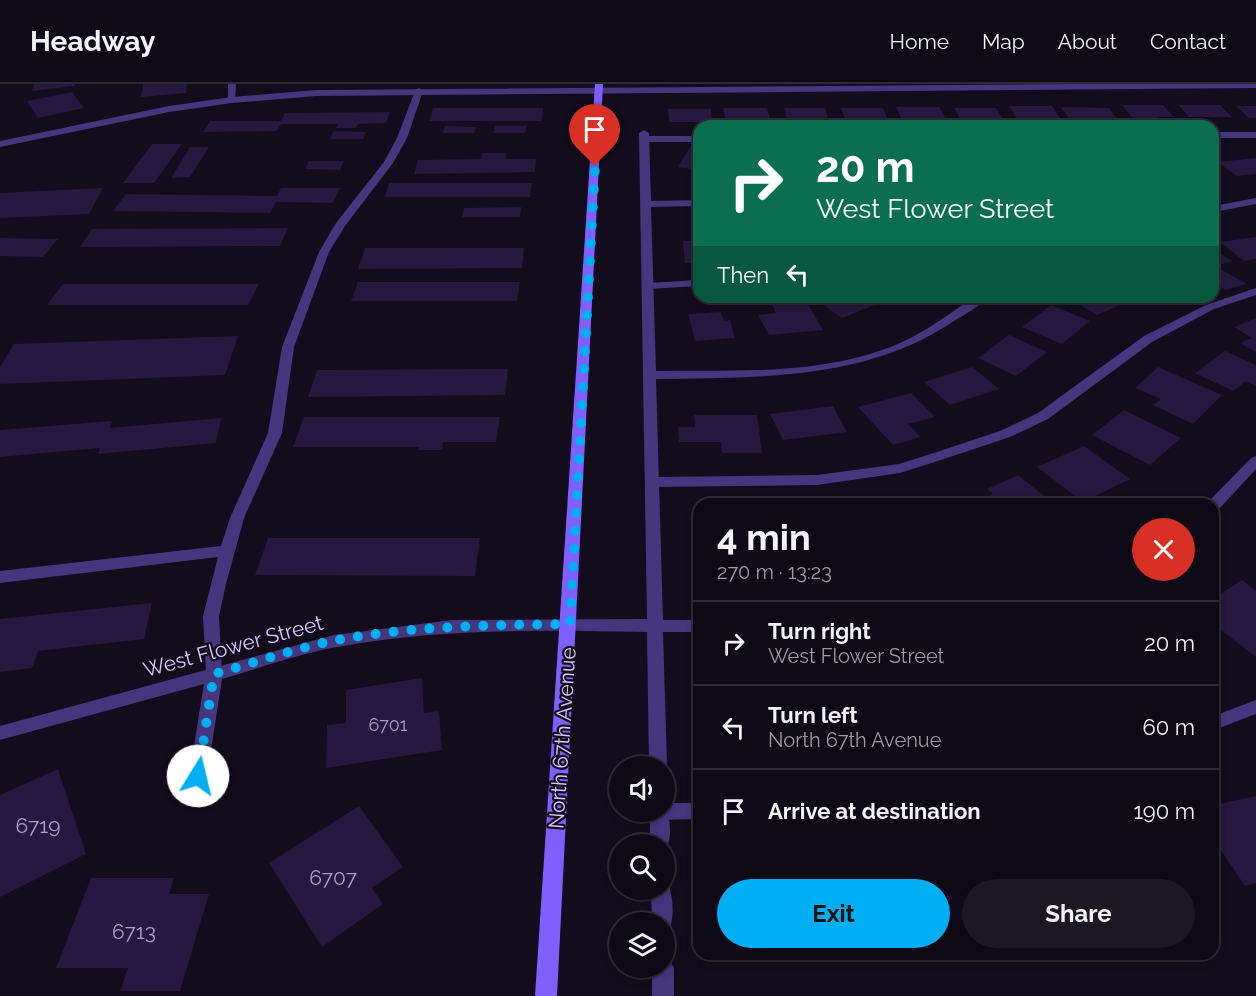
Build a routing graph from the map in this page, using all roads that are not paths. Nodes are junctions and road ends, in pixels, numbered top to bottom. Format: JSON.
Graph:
{"nodes":[{"id":1,"x":232,"y":84,"type":"edge"},
{"id":2,"x":1256,"y":85,"type":"edge"},
{"id":3,"x":722,"y":86,"type":"edge"},
{"id":4,"x":837,"y":86,"type":"edge"},
{"id":5,"x":884,"y":86,"type":"edge"},
{"id":6,"x":450,"y":87,"type":"edge"},
{"id":7,"x":599,"y":87,"type":"edge"},
{"id":8,"x":419,"y":91,"type":"junction"},
{"id":9,"x":232,"y":100,"type":"junction"},
{"id":10,"x":1219,"y":135,"type":"edge"},
{"id":11,"x":1256,"y":135,"type":"edge"},
{"id":12,"x":693,"y":138,"type":"edge"},
{"id":13,"x":1,"y":143,"type":"edge"},
{"id":14,"x":1256,"y":201,"type":"edge"},
{"id":15,"x":693,"y":203,"type":"edge"},
{"id":16,"x":646,"y":204,"type":"junction"},
{"id":17,"x":1219,"y":208,"type":"edge"},
{"id":18,"x":693,"y":283,"type":"edge"},
{"id":19,"x":648,"y":286,"type":"junction"},
{"id":20,"x":1256,"y":291,"type":"edge"},
{"id":21,"x":973,"y":303,"type":"edge"},
{"id":22,"x":650,"y":375,"type":"junction"},
{"id":23,"x":1256,"y":461,"type":"edge"},
{"id":24,"x":652,"y":482,"type":"junction"},
{"id":25,"x":1219,"y":500,"type":"edge"},
{"id":26,"x":227,"y":551,"type":"junction"},
{"id":27,"x":0,"y":577,"type":"edge"},
{"id":28,"x":570,"y":624,"type":"junction"},
{"id":29,"x":655,"y":626,"type":"junction"},
{"id":30,"x":693,"y":626,"type":"edge"},
{"id":31,"x":214,"y":674,"type":"junction"},
{"id":32,"x":1256,"y":707,"type":"edge"},
{"id":33,"x":1219,"y":721,"type":"edge"},
{"id":34,"x":0,"y":733,"type":"edge"},
{"id":35,"x":658,"y":756,"type":"edge"},
{"id":36,"x":198,"y":776,"type":"dead end"},
{"id":37,"x":693,"y":811,"type":"edge"},
{"id":38,"x":675,"y":812,"type":"edge"},
{"id":39,"x":663,"y":978,"type":"edge"},
{"id":40,"x":546,"y":996,"type":"edge"},
{"id":41,"x":663,"y":996,"type":"edge"}],
"edges":[{"from":1,"to":9,"type":"street"},
{"from":2,"to":5,"type":"street"},
{"from":3,"to":4,"type":"street"},
{"from":3,"to":7,"type":"street"},
{"from":4,"to":5,"type":"street"},
{"from":6,"to":7,"type":"street"},
{"from":6,"to":8,"type":"street"},
{"from":7,"to":28,"type":"main road","name":"North 67th Avenue"},
{"from":8,"to":9,"type":"street"},
{"from":8,"to":26,"type":"street"},
{"from":9,"to":13,"type":"street"},
{"from":10,"to":11,"type":"street"},
{"from":12,"to":16,"type":"street"},
{"from":14,"to":17,"type":"street"},
{"from":15,"to":16,"type":"street"},
{"from":16,"to":19,"type":"street"},
{"from":18,"to":19,"type":"street"},
{"from":19,"to":22,"type":"street"},
{"from":20,"to":24,"type":"street"},
{"from":21,"to":22,"type":"street"},
{"from":22,"to":24,"type":"street"},
{"from":23,"to":25,"type":"street"},
{"from":24,"to":29,"type":"street"},
{"from":26,"to":27,"type":"street"},
{"from":26,"to":31,"type":"street"},
{"from":28,"to":29,"type":"street","name":"West Flower Street"},
{"from":28,"to":31,"type":"street","name":"West Flower Street"},
{"from":28,"to":40,"type":"main road","name":"North 67th Avenue"},
{"from":29,"to":30,"type":"street","name":"West Flower Street"},
{"from":29,"to":35,"type":"street"},
{"from":31,"to":34,"type":"street","name":"West Flower Street"},
{"from":31,"to":36,"type":"street"},
{"from":32,"to":33,"type":"street"},
{"from":37,"to":38,"type":"street"},
{"from":39,"to":41,"type":"street"}]}
